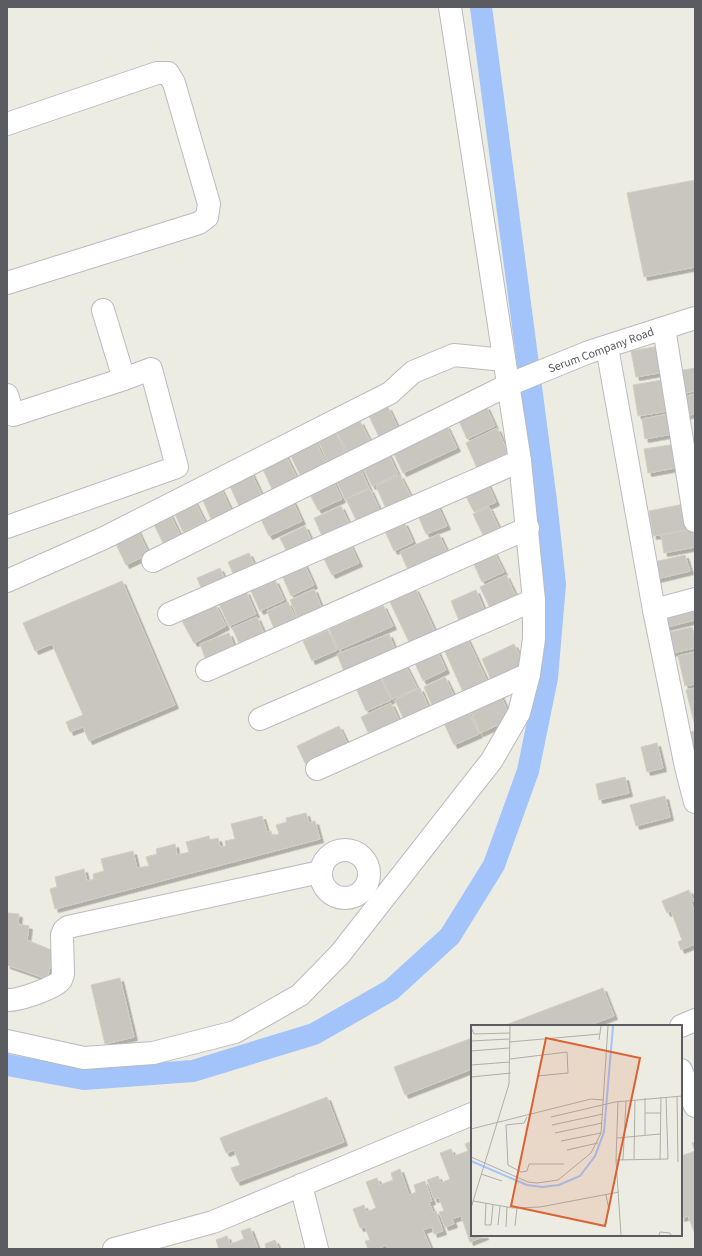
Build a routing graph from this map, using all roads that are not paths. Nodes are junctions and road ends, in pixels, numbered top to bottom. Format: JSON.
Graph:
{"nodes":[{"id":1,"x":450,"y":7,"type":"edge"},
{"id":2,"x":7,"y":124,"type":"edge"},
{"id":3,"x":7,"y":283,"type":"edge"},
{"id":4,"x":103,"y":310,"type":"dead end"},
{"id":5,"x":695,"y":318,"type":"edge"},
{"id":6,"x":664,"y":328,"type":"junction"},
{"id":7,"x":598,"y":349,"type":"junction"},
{"id":8,"x":504,"y":360,"type":"junction"},
{"id":9,"x":124,"y":379,"type":"junction"},
{"id":10,"x":512,"y":383,"type":"junction"},
{"id":11,"x":7,"y":395,"type":"edge"},
{"id":12,"x":520,"y":462,"type":"junction"},
{"id":13,"x":695,"y":521,"type":"edge"},
{"id":14,"x":7,"y":527,"type":"edge"},
{"id":15,"x":528,"y":528,"type":"junction"},
{"id":16,"x":153,"y":561,"type":"dead end"},
{"id":17,"x":7,"y":581,"type":"edge"},
{"id":18,"x":695,"y":599,"type":"edge"},
{"id":19,"x":534,"y":600,"type":"junction"},
{"id":20,"x":654,"y":610,"type":"junction"},
{"id":21,"x":169,"y":614,"type":"dead end"},
{"id":22,"x":207,"y":670,"type":"dead end"},
{"id":23,"x":529,"y":674,"type":"junction"},
{"id":24,"x":260,"y":720,"type":"dead end"},
{"id":25,"x":690,"y":765,"type":"edge"},
{"id":26,"x":316,"y":769,"type":"dead end"},
{"id":27,"x":695,"y":802,"type":"edge"},
{"id":28,"x":320,"y":872,"type":"dead end"},
{"id":29,"x":7,"y":1000,"type":"edge"},
{"id":30,"x":695,"y":1020,"type":"edge"},
{"id":31,"x":682,"y":1026,"type":"edge"},
{"id":32,"x":7,"y":1042,"type":"edge"},
{"id":33,"x":682,"y":1073,"type":"edge"},
{"id":34,"x":695,"y":1106,"type":"edge"},
{"id":35,"x":471,"y":1114,"type":"edge"},
{"id":36,"x":301,"y":1186,"type":"junction"},
{"id":37,"x":114,"y":1249,"type":"edge"},
{"id":38,"x":317,"y":1249,"type":"edge"}],
"edges":[{"from":1,"to":8,"type":"street"},
{"from":2,"to":3,"type":"street"},
{"from":4,"to":9,"type":"street"},
{"from":5,"to":6,"type":"street","name":"Serum Company Road"},
{"from":6,"to":7,"type":"street","name":"Serum Company Road"},
{"from":6,"to":13,"type":"street"},
{"from":7,"to":10,"type":"street","name":"Serum Company Road"},
{"from":7,"to":20,"type":"street"},
{"from":8,"to":10,"type":"street"},
{"from":8,"to":17,"type":"street"},
{"from":9,"to":11,"type":"street"},
{"from":9,"to":14,"type":"street"},
{"from":10,"to":12,"type":"street"},
{"from":10,"to":16,"type":"street","name":"Serum Company Road"},
{"from":12,"to":15,"type":"street"},
{"from":12,"to":21,"type":"street"},
{"from":15,"to":19,"type":"street"},
{"from":15,"to":22,"type":"street"},
{"from":18,"to":20,"type":"street"},
{"from":19,"to":23,"type":"street"},
{"from":19,"to":24,"type":"street"},
{"from":20,"to":25,"type":"street"},
{"from":23,"to":26,"type":"street"},
{"from":23,"to":32,"type":"street"},
{"from":25,"to":27,"type":"street"},
{"from":28,"to":29,"type":"street"},
{"from":30,"to":31,"type":"street"},
{"from":33,"to":34,"type":"street"},
{"from":35,"to":36,"type":"street"},
{"from":36,"to":37,"type":"street"},
{"from":36,"to":38,"type":"street"}]}
